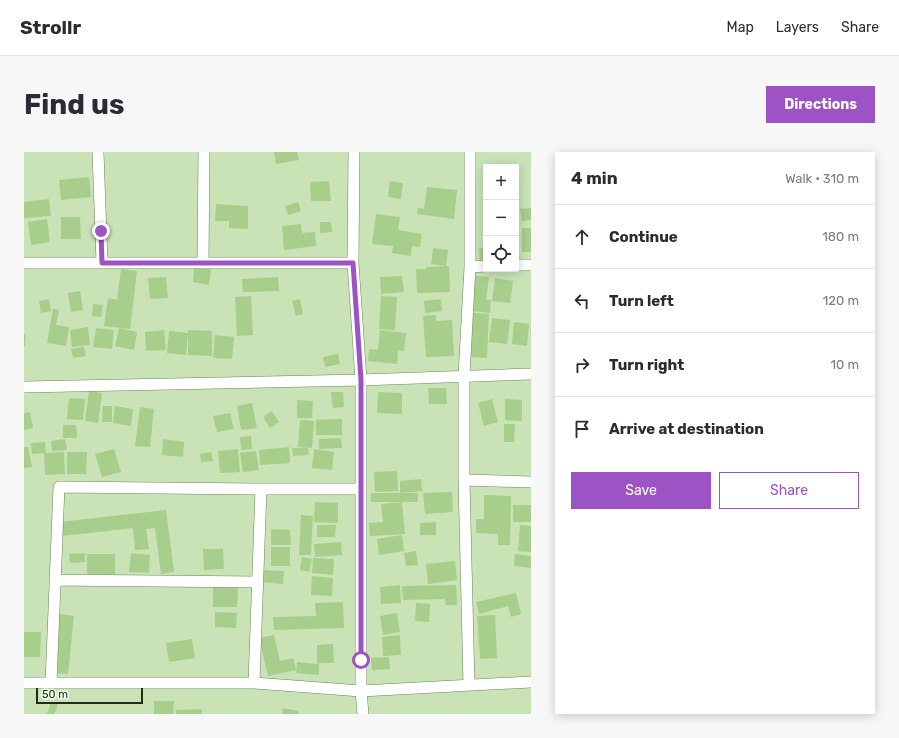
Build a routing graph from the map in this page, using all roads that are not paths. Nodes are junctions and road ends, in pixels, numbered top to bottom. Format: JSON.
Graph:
{"nodes":[{"id":1,"x":98,"y":152,"type":"edge"},
{"id":2,"x":204,"y":152,"type":"edge"},
{"id":3,"x":354,"y":152,"type":"edge"},
{"id":4,"x":470,"y":152,"type":"edge"},
{"id":5,"x":24,"y":263,"type":"edge"},
{"id":6,"x":102,"y":263,"type":"junction"},
{"id":7,"x":203,"y":263,"type":"junction"},
{"id":8,"x":353,"y":263,"type":"junction"},
{"id":9,"x":519,"y":265,"type":"edge"},
{"id":10,"x":531,"y":265,"type":"edge"},
{"id":11,"x":483,"y":266,"type":"edge"},
{"id":12,"x":470,"y":267,"type":"junction"},
{"id":13,"x":531,"y":374,"type":"edge"},
{"id":14,"x":464,"y":376,"type":"junction"},
{"id":15,"x":361,"y":380,"type":"junction"},
{"id":16,"x":24,"y":387,"type":"edge"},
{"id":17,"x":464,"y":480,"type":"junction"},
{"id":18,"x":531,"y":482,"type":"edge"},
{"id":19,"x":260,"y":489,"type":"junction"},
{"id":20,"x":361,"y":489,"type":"junction"},
{"id":21,"x":55,"y":580,"type":"junction"},
{"id":22,"x":258,"y":582,"type":"junction"},
{"id":23,"x":24,"y":682,"type":"edge"},
{"id":24,"x":531,"y":682,"type":"edge"},
{"id":25,"x":51,"y":683,"type":"junction"},
{"id":26,"x":254,"y":683,"type":"junction"},
{"id":27,"x":469,"y":685,"type":"junction"},
{"id":28,"x":361,"y":691,"type":"junction"},
{"id":29,"x":363,"y":714,"type":"edge"}],
"edges":[{"from":1,"to":6,"type":"street"},
{"from":2,"to":7,"type":"street"},
{"from":3,"to":8,"type":"street"},
{"from":4,"to":12,"type":"street"},
{"from":5,"to":6,"type":"street"},
{"from":6,"to":7,"type":"street"},
{"from":7,"to":8,"type":"street"},
{"from":8,"to":15,"type":"street"},
{"from":9,"to":10,"type":"street"},
{"from":11,"to":12,"type":"street"},
{"from":12,"to":14,"type":"street"},
{"from":13,"to":14,"type":"street"},
{"from":14,"to":15,"type":"street"},
{"from":14,"to":17,"type":"street"},
{"from":15,"to":16,"type":"street"},
{"from":15,"to":20,"type":"street"},
{"from":17,"to":18,"type":"street"},
{"from":17,"to":27,"type":"street"},
{"from":19,"to":20,"type":"street"},
{"from":19,"to":21,"type":"street"},
{"from":19,"to":22,"type":"street"},
{"from":20,"to":28,"type":"street"},
{"from":21,"to":22,"type":"street"},
{"from":21,"to":25,"type":"street"},
{"from":22,"to":26,"type":"street"},
{"from":23,"to":25,"type":"street"},
{"from":24,"to":27,"type":"street"},
{"from":25,"to":26,"type":"street"},
{"from":26,"to":28,"type":"street"},
{"from":27,"to":28,"type":"street"},
{"from":28,"to":29,"type":"street"}]}
